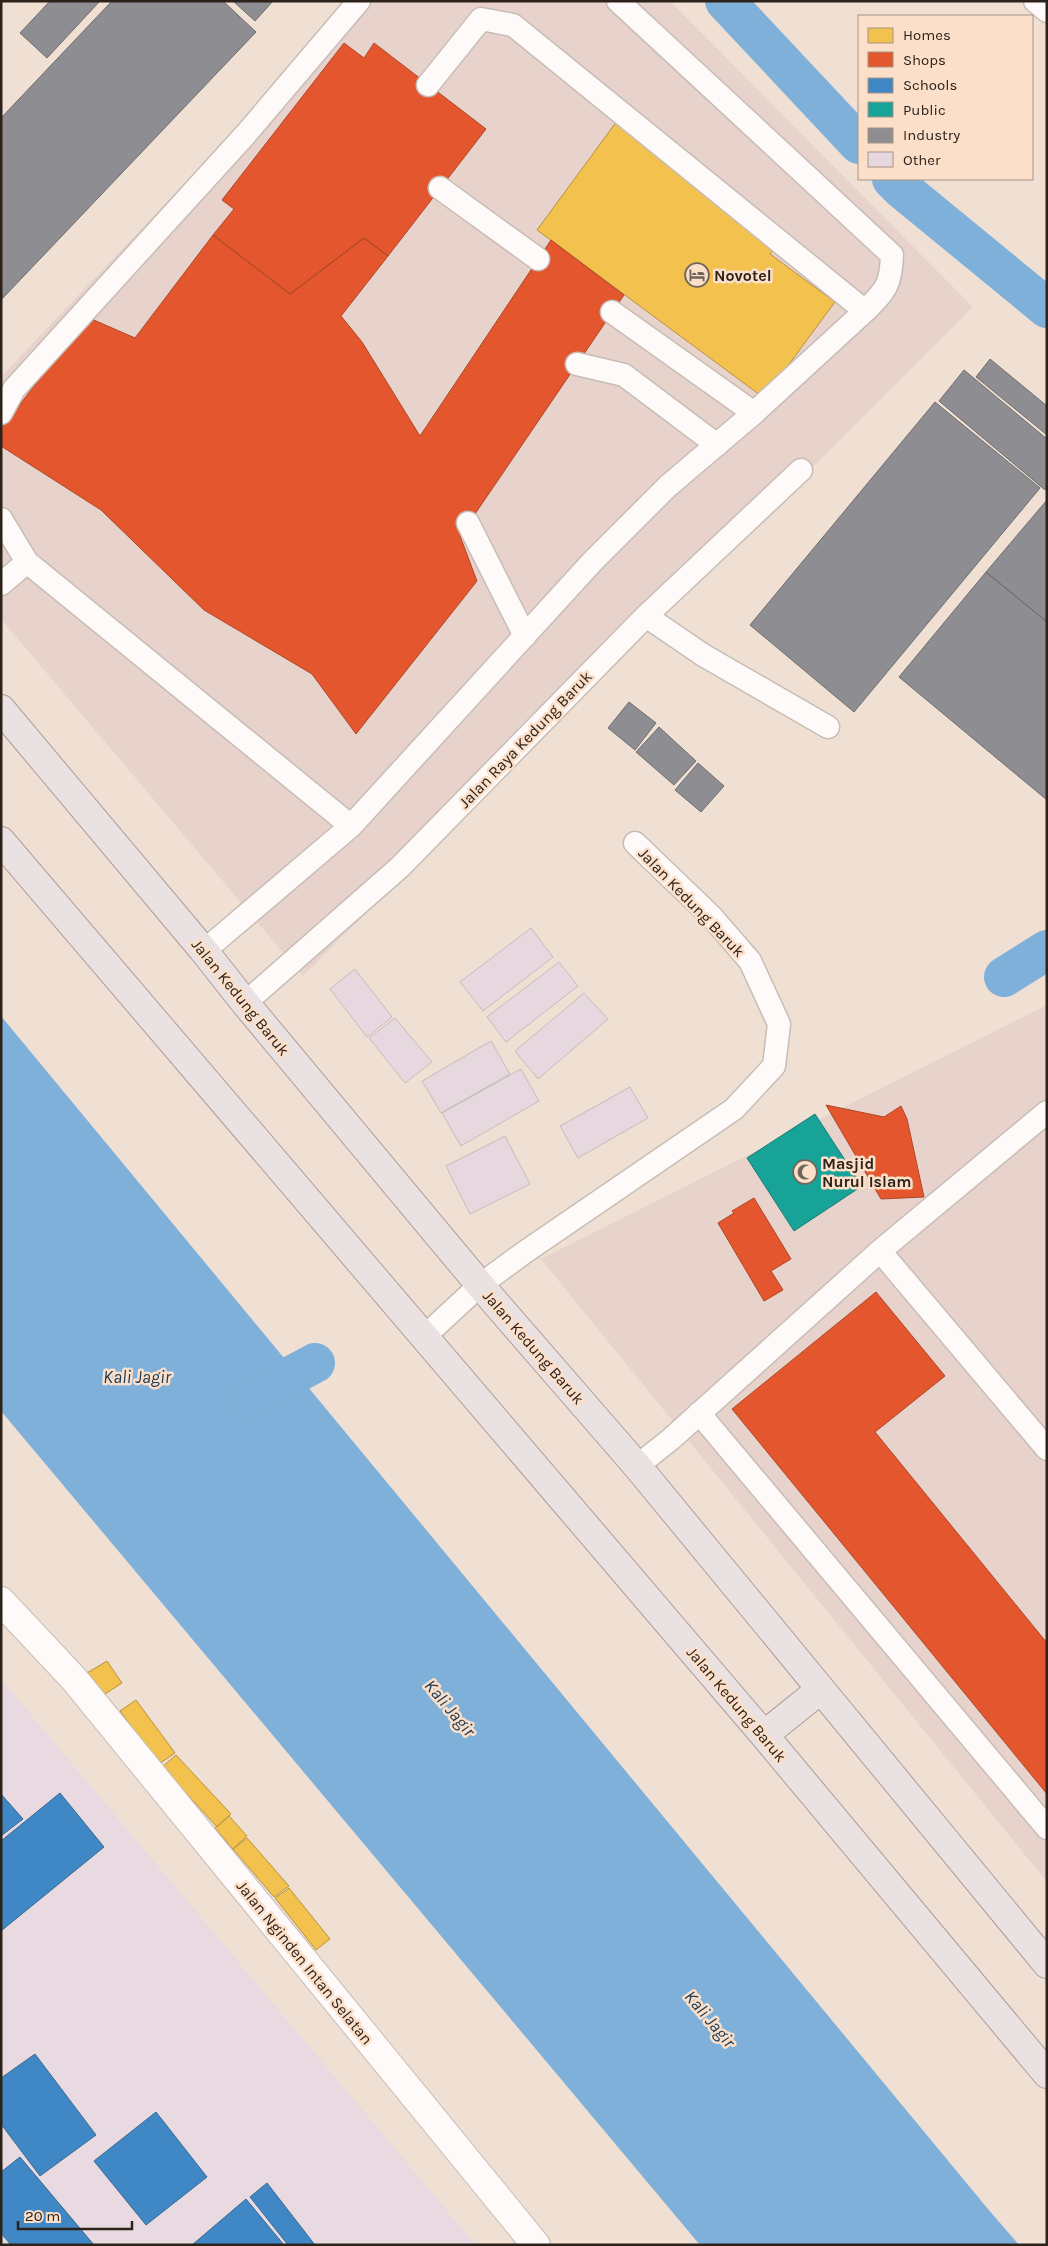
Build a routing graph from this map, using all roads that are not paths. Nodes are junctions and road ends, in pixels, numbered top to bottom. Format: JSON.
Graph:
{"nodes":[{"id":1,"x":359,"y":1,"type":"edge"},
{"id":2,"x":618,"y":1,"type":"edge"},
{"id":3,"x":1035,"y":1,"type":"edge"},
{"id":4,"x":1047,"y":11,"type":"edge"},
{"id":5,"x":428,"y":85,"type":"dead end"},
{"id":6,"x":440,"y":188,"type":"dead end"},
{"id":7,"x":538,"y":259,"type":"dead end"},
{"id":8,"x":865,"y":311,"type":"junction"},
{"id":9,"x":612,"y":312,"type":"dead end"},
{"id":10,"x":577,"y":364,"type":"dead end"},
{"id":11,"x":1,"y":413,"type":"edge"},
{"id":12,"x":754,"y":413,"type":"junction"},
{"id":13,"x":717,"y":445,"type":"junction"},
{"id":14,"x":800,"y":470,"type":"dead end"},
{"id":15,"x":468,"y":524,"type":"dead end"},
{"id":16,"x":4,"y":533,"type":"edge"},
{"id":17,"x":27,"y":562,"type":"junction"},
{"id":18,"x":1,"y":584,"type":"edge"},
{"id":19,"x":646,"y":616,"type":"junction"},
{"id":20,"x":525,"y":636,"type":"junction"},
{"id":21,"x":1,"y":709,"type":"edge"},
{"id":22,"x":828,"y":727,"type":"dead end"},
{"id":23,"x":351,"y":826,"type":"junction"},
{"id":24,"x":1,"y":841,"type":"edge"},
{"id":25,"x":635,"y":843,"type":"dead end"},
{"id":26,"x":204,"y":951,"type":"junction"},
{"id":27,"x":245,"y":1003,"type":"junction"},
{"id":28,"x":1047,"y":1112,"type":"edge"},
{"id":29,"x":880,"y":1251,"type":"junction"},
{"id":30,"x":480,"y":1285,"type":"junction"},
{"id":31,"x":424,"y":1336,"type":"junction"},
{"id":32,"x":699,"y":1413,"type":"junction"},
{"id":33,"x":1047,"y":1449,"type":"edge"},
{"id":34,"x":637,"y":1466,"type":"junction"},
{"id":35,"x":3,"y":1606,"type":"edge"},
{"id":36,"x":820,"y":1690,"type":"junction"},
{"id":37,"x":764,"y":1735,"type":"junction"},
{"id":38,"x":1047,"y":1828,"type":"edge"},
{"id":39,"x":1047,"y":1964,"type":"edge"},
{"id":40,"x":1047,"y":2074,"type":"edge"},
{"id":41,"x":536,"y":2245,"type":"edge"}],
"edges":[{"from":1,"to":11,"type":"lane"},
{"from":2,"to":8,"type":"lane"},
{"from":3,"to":4,"type":"lane"},
{"from":5,"to":8,"type":"lane"},
{"from":6,"to":7,"type":"lane"},
{"from":8,"to":12,"type":"lane"},
{"from":9,"to":12,"type":"lane"},
{"from":10,"to":13,"type":"lane"},
{"from":12,"to":13,"type":"lane"},
{"from":13,"to":20,"type":"lane"},
{"from":14,"to":19,"type":"lane","name":"Jalan Raya Kedung Baruk"},
{"from":15,"to":20,"type":"lane"},
{"from":16,"to":17,"type":"lane"},
{"from":17,"to":18,"type":"lane"},
{"from":17,"to":23,"type":"lane"},
{"from":19,"to":22,"type":"lane"},
{"from":19,"to":27,"type":"lane","name":"Jalan Raya Kedung Baruk"},
{"from":20,"to":23,"type":"lane"},
{"from":21,"to":26,"type":"main road","name":"Jalan Kedung Baruk"},
{"from":23,"to":26,"type":"lane"},
{"from":24,"to":31,"type":"main road","name":"Jalan Kedung Baruk"},
{"from":25,"to":30,"type":"lane","name":"Jalan Kedung Baruk"},
{"from":26,"to":27,"type":"main road","name":"Jalan Kedung Baruk"},
{"from":27,"to":30,"type":"main road","name":"Jalan Kedung Baruk"},
{"from":28,"to":29,"type":"lane"},
{"from":29,"to":32,"type":"lane"},
{"from":29,"to":33,"type":"lane"},
{"from":30,"to":31,"type":"lane","name":"Jalan Kedung Baruk"},
{"from":30,"to":34,"type":"main road","name":"Jalan Kedung Baruk"},
{"from":31,"to":37,"type":"main road","name":"Jalan Kedung Baruk"},
{"from":32,"to":34,"type":"lane"},
{"from":32,"to":38,"type":"lane"},
{"from":34,"to":36,"type":"main road","name":"Jalan Kedung Baruk"},
{"from":35,"to":41,"type":"street","name":"Jalan Nginden Intan Selatan"},
{"from":36,"to":37,"type":"main road"},
{"from":36,"to":39,"type":"main road","name":"Jalan Kedung Baruk"},
{"from":37,"to":40,"type":"main road","name":"Jalan Kedung Baruk"}]}
